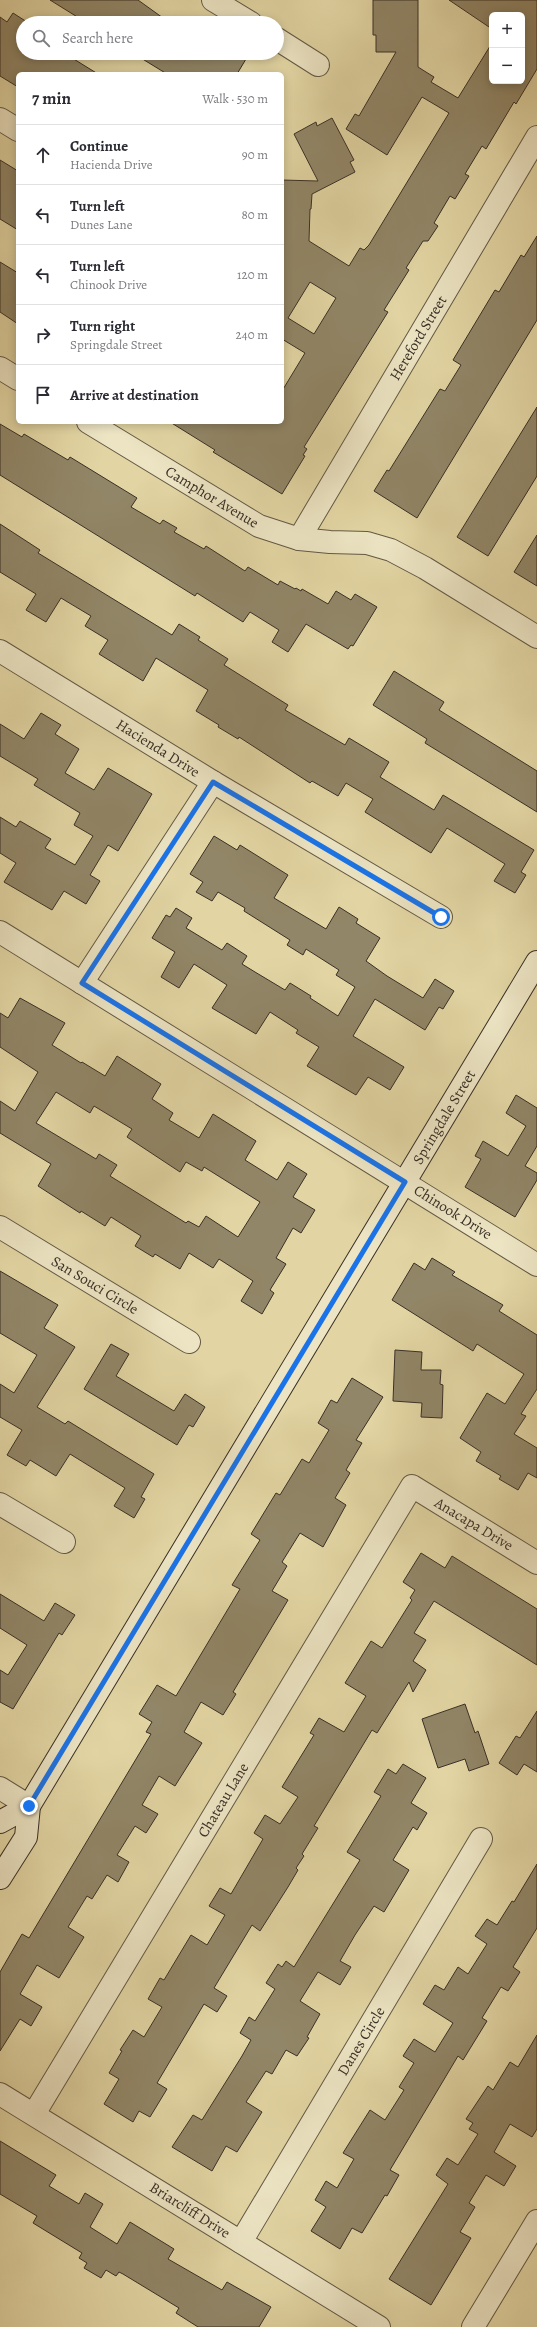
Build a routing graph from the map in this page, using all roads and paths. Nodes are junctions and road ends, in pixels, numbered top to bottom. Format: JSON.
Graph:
{"nodes":[{"id":1,"x":213,"y":0,"type":"edge"},
{"id":2,"x":239,"y":16,"type":"edge"},
{"id":3,"x":284,"y":43,"type":"edge"},
{"id":4,"x":318,"y":65,"type":"dead end"},
{"id":5,"x":0,"y":119,"type":"edge"},
{"id":6,"x":16,"y":129,"type":"edge"},
{"id":7,"x":537,"y":137,"type":"edge"},
{"id":8,"x":0,"y":368,"type":"edge"},
{"id":9,"x":16,"y":378,"type":"edge"},
{"id":10,"x":91,"y":424,"type":"edge"},
{"id":11,"x":299,"y":539,"type":"junction"},
{"id":12,"x":537,"y":637,"type":"edge"},
{"id":13,"x":0,"y":651,"type":"edge"},
{"id":14,"x":213,"y":782,"type":"junction"},
{"id":15,"x":441,"y":917,"type":"dead end"},
{"id":16,"x":0,"y":932,"type":"edge"},
{"id":17,"x":537,"y":962,"type":"edge"},
{"id":18,"x":82,"y":983,"type":"junction"},
{"id":19,"x":405,"y":1182,"type":"junction"},
{"id":20,"x":0,"y":1227,"type":"edge"},
{"id":21,"x":537,"y":1265,"type":"edge"},
{"id":22,"x":190,"y":1342,"type":"dead end"},
{"id":23,"x":412,"y":1486,"type":"joint"},
{"id":24,"x":0,"y":1504,"type":"edge"},
{"id":25,"x":64,"y":1542,"type":"dead end"},
{"id":26,"x":537,"y":1563,"type":"edge"},
{"id":27,"x":0,"y":1788,"type":"edge"},
{"id":28,"x":29,"y":1806,"type":"junction"},
{"id":29,"x":0,"y":1822,"type":"edge"},
{"id":30,"x":482,"y":1839,"type":"dead end"},
{"id":31,"x":0,"y":1878,"type":"edge"},
{"id":32,"x":0,"y":2094,"type":"edge"},
{"id":33,"x":34,"y":2114,"type":"junction"},
{"id":34,"x":537,"y":2222,"type":"edge"},
{"id":35,"x":241,"y":2242,"type":"junction"},
{"id":36,"x":379,"y":2327,"type":"edge"},
{"id":37,"x":473,"y":2327,"type":"edge"}],
"edges":[{"from":1,"to":2,"type":"street"},
{"from":3,"to":4,"type":"street"},
{"from":5,"to":6,"type":"street"},
{"from":7,"to":11,"type":"street","name":"Hereford Street"},
{"from":8,"to":9,"type":"street"},
{"from":10,"to":11,"type":"street","name":"Camphor Avenue"},
{"from":11,"to":12,"type":"street","name":"Camphor Avenue"},
{"from":13,"to":14,"type":"street","name":"Hacienda Drive"},
{"from":14,"to":15,"type":"street","name":"Hacienda Drive"},
{"from":14,"to":18,"type":"street"},
{"from":16,"to":18,"type":"street","name":"Chinook Drive"},
{"from":17,"to":19,"type":"street","name":"Springdale Street"},
{"from":18,"to":19,"type":"street","name":"Chinook Drive"},
{"from":19,"to":21,"type":"street","name":"Chinook Drive"},
{"from":19,"to":28,"type":"street","name":"Springdale Street"},
{"from":20,"to":22,"type":"street","name":"San Souci Circle"},
{"from":23,"to":26,"type":"street","name":"Anacapa Drive"},
{"from":23,"to":33,"type":"street","name":"Chateau Lane"},
{"from":24,"to":25,"type":"street"},
{"from":27,"to":28,"type":"street"},
{"from":28,"to":29,"type":"street"},
{"from":28,"to":31,"type":"street","name":"Springdale Street"},
{"from":30,"to":35,"type":"street","name":"Danes Circle"},
{"from":32,"to":33,"type":"street","name":"Briarcliff Drive"},
{"from":33,"to":35,"type":"street","name":"Briarcliff Drive"},
{"from":34,"to":37,"type":"street"},
{"from":35,"to":36,"type":"street","name":"Briarcliff Drive"}]}
